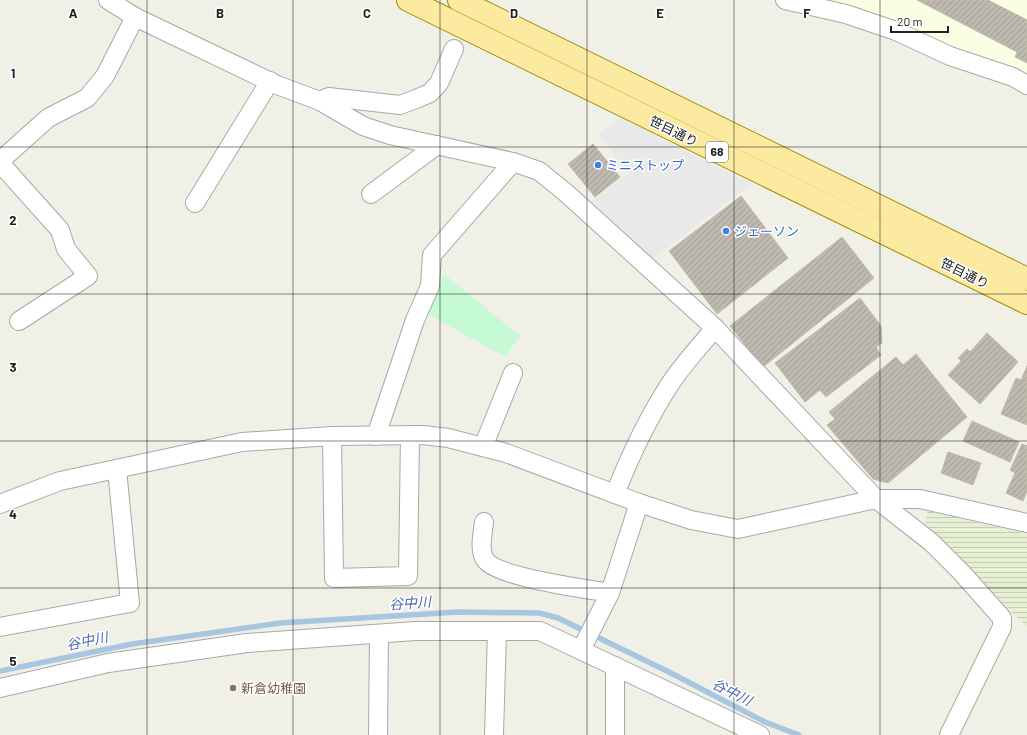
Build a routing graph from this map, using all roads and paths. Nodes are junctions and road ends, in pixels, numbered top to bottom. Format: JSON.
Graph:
{"nodes":[{"id":1,"x":108,"y":0,"type":"edge"},
{"id":2,"x":408,"y":0,"type":"edge"},
{"id":3,"x":460,"y":0,"type":"edge"},
{"id":4,"x":785,"y":0,"type":"edge"},
{"id":5,"x":135,"y":17,"type":"junction"},
{"id":6,"x":454,"y":49,"type":"dead end"},
{"id":7,"x":270,"y":81,"type":"junction"},
{"id":8,"x":1027,"y":85,"type":"edge"},
{"id":9,"x":320,"y":101,"type":"junction"},
{"id":10,"x":436,"y":145,"type":"junction"},
{"id":11,"x":0,"y":162,"type":"edge"},
{"id":12,"x":513,"y":162,"type":"junction"},
{"id":13,"x":371,"y":194,"type":"dead end"},
{"id":14,"x":195,"y":202,"type":"dead end"},
{"id":15,"x":1027,"y":279,"type":"edge"},
{"id":16,"x":1027,"y":303,"type":"edge"},
{"id":17,"x":19,"y":321,"type":"dead end"},
{"id":18,"x":715,"y":328,"type":"junction"},
{"id":19,"x":513,"y":373,"type":"dead end"},
{"id":20,"x":410,"y":435,"type":"junction"},
{"id":21,"x":332,"y":436,"type":"junction"},
{"id":22,"x":376,"y":436,"type":"junction"},
{"id":23,"x":483,"y":447,"type":"junction"},
{"id":24,"x":117,"y":469,"type":"junction"},
{"id":25,"x":615,"y":494,"type":"junction"},
{"id":26,"x":876,"y":499,"type":"junction"},
{"id":27,"x":638,"y":503,"type":"junction"},
{"id":28,"x":0,"y":504,"type":"edge"},
{"id":29,"x":484,"y":522,"type":"dead end"},
{"id":30,"x":1027,"y":523,"type":"edge"},
{"id":31,"x":610,"y":593,"type":"junction"},
{"id":32,"x":0,"y":627,"type":"edge"},
{"id":33,"x":497,"y":631,"type":"junction"},
{"id":34,"x":379,"y":634,"type":"junction"},
{"id":35,"x":583,"y":646,"type":"junction"},
{"id":36,"x":615,"y":666,"type":"junction"},
{"id":37,"x":0,"y":688,"type":"edge"},
{"id":38,"x":732,"y":728,"type":"edge"},
{"id":39,"x":378,"y":735,"type":"edge"},
{"id":40,"x":494,"y":735,"type":"edge"},
{"id":41,"x":615,"y":735,"type":"edge"},
{"id":42,"x":760,"y":735,"type":"edge"},
{"id":43,"x":949,"y":735,"type":"edge"}],
"edges":[{"from":1,"to":5,"type":"street"},
{"from":2,"to":16,"type":"main road","name":"笹目通り","number":"68"},
{"from":3,"to":15,"type":"main road","name":"笹目通り","number":"68"},
{"from":4,"to":8,"type":"street"},
{"from":5,"to":7,"type":"street"},
{"from":5,"to":11,"type":"street"},
{"from":6,"to":9,"type":"street"},
{"from":7,"to":9,"type":"street"},
{"from":7,"to":14,"type":"street"},
{"from":9,"to":10,"type":"street"},
{"from":10,"to":12,"type":"street"},
{"from":10,"to":13,"type":"street"},
{"from":11,"to":17,"type":"street"},
{"from":12,"to":18,"type":"street"},
{"from":12,"to":22,"type":"street"},
{"from":18,"to":25,"type":"street"},
{"from":18,"to":26,"type":"street"},
{"from":19,"to":23,"type":"street"},
{"from":20,"to":21,"type":"street"},
{"from":20,"to":22,"type":"street"},
{"from":20,"to":23,"type":"street"},
{"from":21,"to":22,"type":"street"},
{"from":21,"to":24,"type":"street"},
{"from":23,"to":25,"type":"street"},
{"from":24,"to":28,"type":"street"},
{"from":24,"to":32,"type":"street"},
{"from":25,"to":27,"type":"street"},
{"from":26,"to":27,"type":"street"},
{"from":26,"to":30,"type":"street"},
{"from":26,"to":43,"type":"street"},
{"from":27,"to":31,"type":"street"},
{"from":29,"to":31,"type":"street"},
{"from":31,"to":35,"type":"street"},
{"from":33,"to":34,"type":"street"},
{"from":33,"to":35,"type":"street"},
{"from":33,"to":40,"type":"street"},
{"from":34,"to":37,"type":"street"},
{"from":34,"to":39,"type":"street"},
{"from":35,"to":36,"type":"street"},
{"from":36,"to":38,"type":"street"},
{"from":36,"to":41,"type":"street"},
{"from":38,"to":42,"type":"street"}]}
